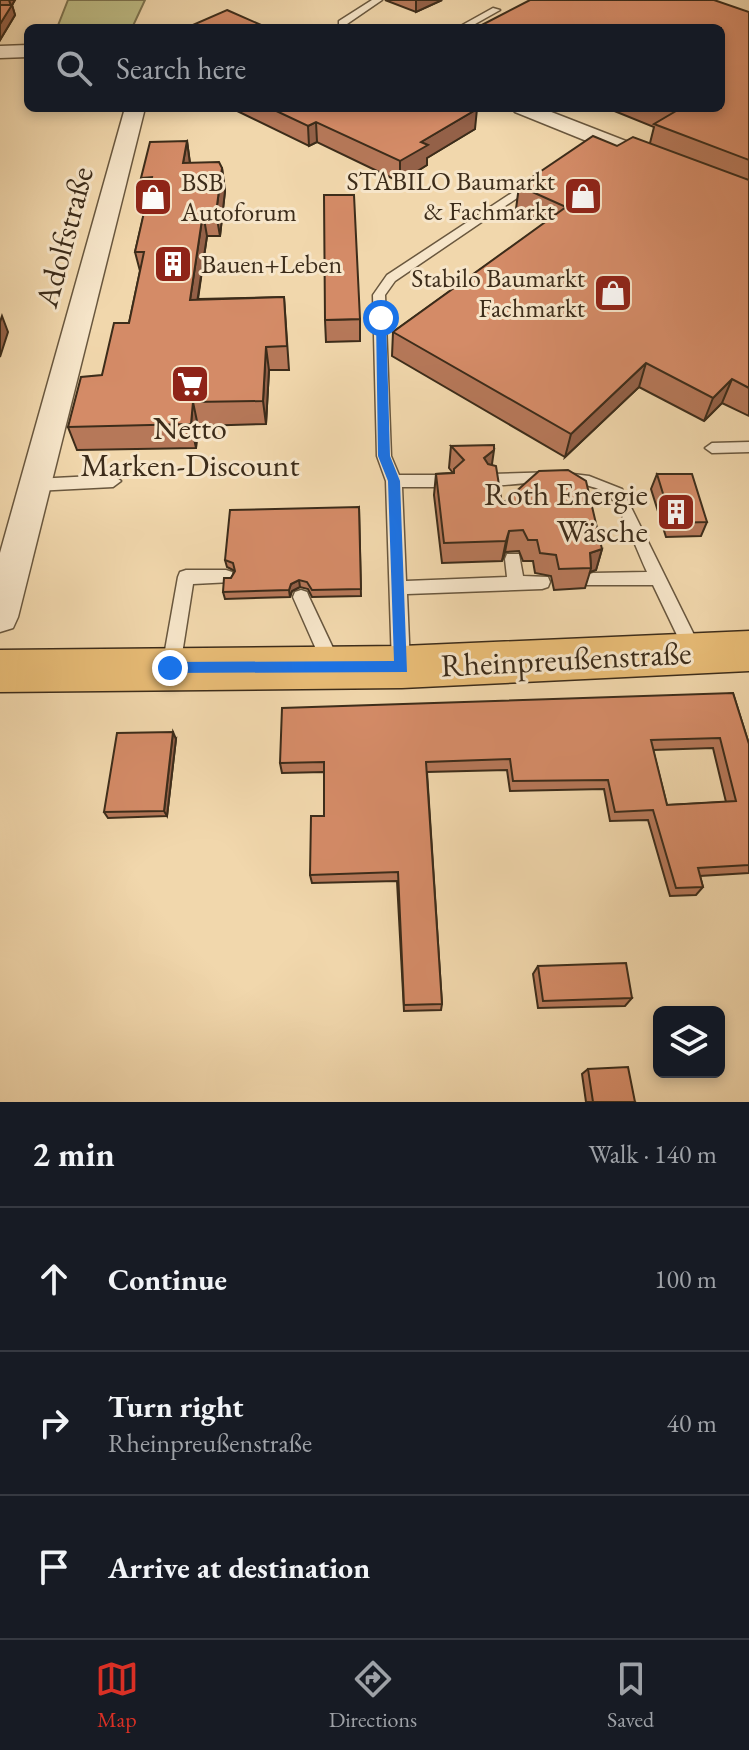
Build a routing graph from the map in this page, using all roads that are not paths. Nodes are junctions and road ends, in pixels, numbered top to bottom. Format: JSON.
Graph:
{"nodes":[{"id":1,"x":378,"y":0,"type":"edge"},
{"id":2,"x":496,"y":10,"type":"dead end"},
{"id":3,"x":342,"y":24,"type":"edge"},
{"id":4,"x":469,"y":24,"type":"edge"},
{"id":5,"x":24,"y":51,"type":"edge"},
{"id":6,"x":0,"y":52,"type":"edge"},
{"id":7,"x":134,"y":112,"type":"edge"},
{"id":8,"x":530,"y":112,"type":"edge"},
{"id":9,"x":676,"y":168,"type":"edge"},
{"id":10,"x":550,"y":173,"type":"edge"},
{"id":11,"x":749,"y":447,"type":"edge"},
{"id":12,"x":712,"y":448,"type":"dead end"},
{"id":13,"x":113,"y":481,"type":"dead end"},
{"id":14,"x":394,"y":481,"type":"junction"},
{"id":15,"x":451,"y":481,"type":"edge"},
{"id":16,"x":502,"y":484,"type":"edge"},
{"id":17,"x":35,"y":485,"type":"junction"},
{"id":18,"x":513,"y":559,"type":"dead end"},
{"id":19,"x":226,"y":577,"type":"edge"},
{"id":20,"x":656,"y":578,"type":"junction"},
{"id":21,"x":593,"y":580,"type":"edge"},
{"id":22,"x":542,"y":582,"type":"dead end"},
{"id":23,"x":516,"y":583,"type":"junction"},
{"id":24,"x":398,"y":588,"type":"junction"},
{"id":25,"x":301,"y":597,"type":"dead end"},
{"id":26,"x":0,"y":617,"type":"edge"},
{"id":27,"x":749,"y":651,"type":"edge"},
{"id":28,"x":693,"y":652,"type":"junction"},
{"id":29,"x":402,"y":667,"type":"junction"},
{"id":30,"x":170,"y":668,"type":"junction"},
{"id":31,"x":334,"y":668,"type":"junction"},
{"id":32,"x":0,"y":671,"type":"edge"}],
"edges":[{"from":1,"to":3,"type":"lane"},
{"from":2,"to":4,"type":"lane"},
{"from":5,"to":6,"type":"street"},
{"from":7,"to":17,"type":"street","name":"Adolfstraße"},
{"from":8,"to":9,"type":"street"},
{"from":10,"to":14,"type":"lane"},
{"from":11,"to":12,"type":"lane"},
{"from":13,"to":17,"type":"lane"},
{"from":14,"to":15,"type":"lane"},
{"from":14,"to":24,"type":"lane"},
{"from":16,"to":20,"type":"lane"},
{"from":17,"to":26,"type":"street","name":"Adolfstraße"},
{"from":18,"to":23,"type":"lane"},
{"from":19,"to":30,"type":"lane"},
{"from":20,"to":21,"type":"lane"},
{"from":20,"to":28,"type":"lane"},
{"from":22,"to":23,"type":"lane"},
{"from":23,"to":24,"type":"lane"},
{"from":24,"to":29,"type":"lane"},
{"from":25,"to":31,"type":"lane"},
{"from":27,"to":28,"type":"main road","name":"Rheinpreußenstraße"},
{"from":28,"to":29,"type":"main road","name":"Rheinpreußenstraße"},
{"from":29,"to":31,"type":"main road","name":"Rheinpreußenstraße"},
{"from":30,"to":31,"type":"main road","name":"Rheinpreußenstraße"},
{"from":30,"to":32,"type":"main road","name":"Rheinpreußenstraße"}]}
